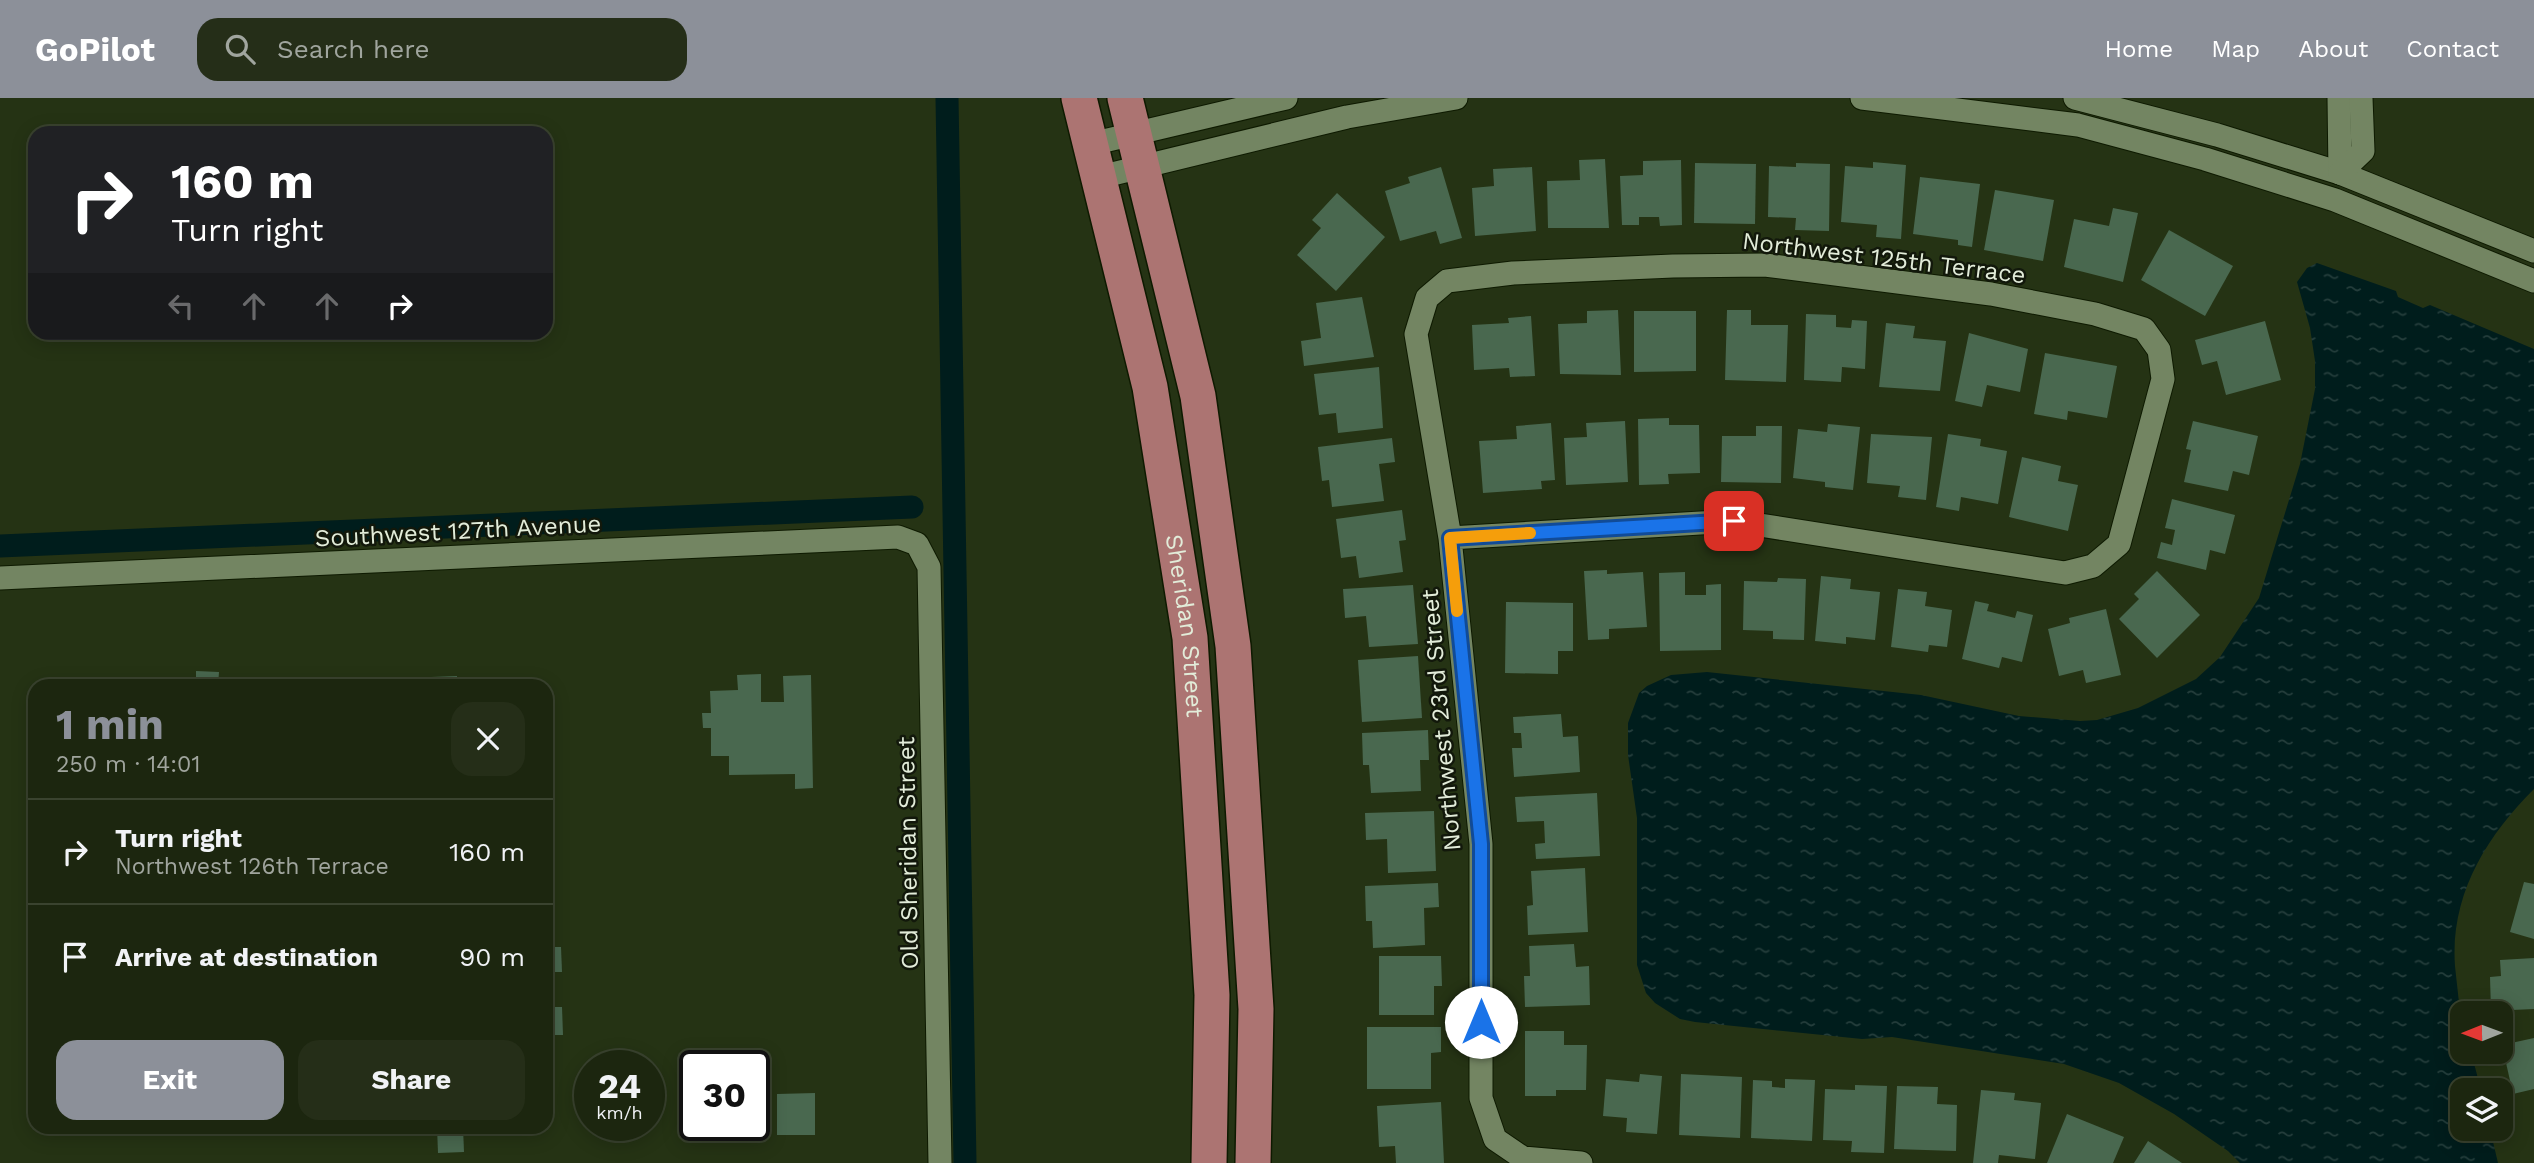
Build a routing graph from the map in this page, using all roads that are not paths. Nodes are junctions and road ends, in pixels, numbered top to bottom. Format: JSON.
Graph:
{"nodes":[{"id":1,"x":1079,"y":98,"type":"edge"},
{"id":2,"x":1125,"y":98,"type":"edge"},
{"id":3,"x":1286,"y":98,"type":"edge"},
{"id":4,"x":1456,"y":98,"type":"edge"},
{"id":5,"x":1862,"y":98,"type":"edge"},
{"id":6,"x":2075,"y":98,"type":"edge"},
{"id":7,"x":2339,"y":98,"type":"edge"},
{"id":8,"x":2361,"y":98,"type":"edge"},
{"id":9,"x":1134,"y":132,"type":"junction"},
{"id":10,"x":1095,"y":160,"type":"junction"},
{"id":11,"x":1143,"y":166,"type":"junction"},
{"id":12,"x":2340,"y":173,"type":"junction"},
{"id":13,"x":2534,"y":251,"type":"edge"},
{"id":14,"x":2534,"y":281,"type":"edge"},
{"id":15,"x":1427,"y":298,"type":"joint"},
{"id":16,"x":1450,"y":538,"type":"junction"},
{"id":17,"x":917,"y":544,"type":"joint"},
{"id":18,"x":0,"y":578,"type":"edge"},
{"id":19,"x":940,"y":1163,"type":"edge"},
{"id":20,"x":1209,"y":1163,"type":"edge"},
{"id":21,"x":1254,"y":1163,"type":"edge"},
{"id":22,"x":1581,"y":1163,"type":"edge"}],
"edges":[{"from":1,"to":10,"type":"main road","name":"Sheridan Street"},
{"from":2,"to":9,"type":"main road","name":"Sheridan Street"},
{"from":3,"to":9,"type":"street"},
{"from":4,"to":11,"type":"street"},
{"from":5,"to":14,"type":"street"},
{"from":6,"to":12,"type":"street"},
{"from":7,"to":12,"type":"street"},
{"from":8,"to":12,"type":"street"},
{"from":9,"to":10,"type":"street"},
{"from":9,"to":11,"type":"main road","name":"Sheridan Street"},
{"from":10,"to":11,"type":"street"},
{"from":10,"to":20,"type":"main road","name":"Sheridan Street"},
{"from":11,"to":21,"type":"main road","name":"Sheridan Street"},
{"from":12,"to":13,"type":"street"},
{"from":15,"to":16,"type":"street","name":"Northwest 23rd Street"},
{"from":15,"to":16,"type":"street","name":"Northwest 125th Terrace"},
{"from":16,"to":22,"type":"street","name":"Northwest 23rd Street"},
{"from":17,"to":18,"type":"street","name":"Southwest 127th Avenue"},
{"from":17,"to":19,"type":"street","name":"Old Sheridan Street"}]}
